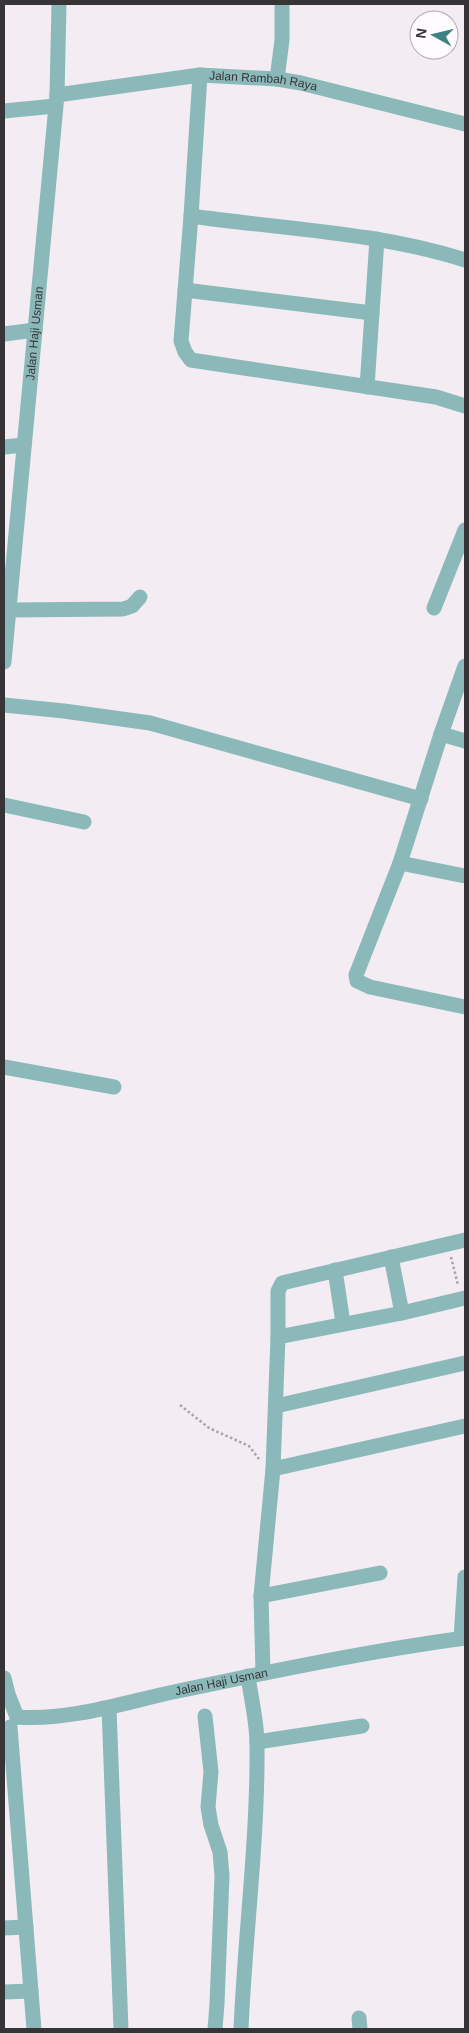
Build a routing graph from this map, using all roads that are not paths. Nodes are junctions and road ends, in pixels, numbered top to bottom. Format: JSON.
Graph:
{"nodes":[{"id":1,"x":59,"y":4,"type":"edge"},
{"id":2,"x":282,"y":4,"type":"edge"},
{"id":3,"x":200,"y":75,"type":"junction"},
{"id":4,"x":277,"y":79,"type":"junction"},
{"id":5,"x":56,"y":101,"type":"junction"},
{"id":6,"x":4,"y":111,"type":"edge"},
{"id":7,"x":465,"y":124,"type":"edge"},
{"id":8,"x":191,"y":216,"type":"junction"},
{"id":9,"x":378,"y":239,"type":"junction"},
{"id":10,"x":465,"y":260,"type":"edge"},
{"id":11,"x":185,"y":290,"type":"junction"},
{"id":12,"x":372,"y":313,"type":"junction"},
{"id":13,"x":35,"y":330,"type":"junction"},
{"id":14,"x":4,"y":334,"type":"edge"},
{"id":15,"x":367,"y":387,"type":"junction"},
{"id":16,"x":465,"y":406,"type":"edge"},
{"id":17,"x":24,"y":445,"type":"junction"},
{"id":18,"x":4,"y":447,"type":"edge"},
{"id":19,"x":465,"y":530,"type":"edge"},
{"id":20,"x":8,"y":582,"type":"edge"},
{"id":21,"x":140,"y":597,"type":"dead end"},
{"id":22,"x":434,"y":608,"type":"dead end"},
{"id":23,"x":9,"y":610,"type":"junction"},
{"id":24,"x":4,"y":662,"type":"edge"},
{"id":25,"x":465,"y":666,"type":"edge"},
{"id":26,"x":4,"y":705,"type":"edge"},
{"id":27,"x":441,"y":734,"type":"junction"},
{"id":28,"x":465,"y":741,"type":"edge"},
{"id":29,"x":421,"y":799,"type":"junction"},
{"id":30,"x":4,"y":805,"type":"edge"},
{"id":31,"x":84,"y":822,"type":"dead end"},
{"id":32,"x":400,"y":863,"type":"junction"},
{"id":33,"x":465,"y":876,"type":"edge"},
{"id":34,"x":465,"y":1007,"type":"edge"},
{"id":35,"x":4,"y":1067,"type":"edge"},
{"id":36,"x":114,"y":1087,"type":"dead end"},
{"id":37,"x":465,"y":1240,"type":"edge"},
{"id":38,"x":391,"y":1257,"type":"junction"},
{"id":39,"x":335,"y":1270,"type":"junction"},
{"id":40,"x":463,"y":1298,"type":"edge"},
{"id":41,"x":402,"y":1313,"type":"junction"},
{"id":42,"x":343,"y":1323,"type":"junction"},
{"id":43,"x":278,"y":1337,"type":"junction"},
{"id":44,"x":465,"y":1363,"type":"edge"},
{"id":45,"x":276,"y":1406,"type":"junction"},
{"id":46,"x":465,"y":1426,"type":"edge"},
{"id":47,"x":272,"y":1472,"type":"junction"},
{"id":48,"x":380,"y":1573,"type":"dead end"},
{"id":49,"x":465,"y":1578,"type":"edge"},
{"id":50,"x":261,"y":1596,"type":"junction"},
{"id":51,"x":463,"y":1638,"type":"edge"},
{"id":52,"x":256,"y":1675,"type":"junction"},
{"id":53,"x":4,"y":1678,"type":"edge"},
{"id":54,"x":109,"y":1708,"type":"junction"},
{"id":55,"x":205,"y":1716,"type":"dead end"},
{"id":56,"x":10,"y":1724,"type":"edge"},
{"id":57,"x":362,"y":1726,"type":"dead end"},
{"id":58,"x":257,"y":1742,"type":"junction"},
{"id":59,"x":26,"y":1927,"type":"junction"},
{"id":60,"x":4,"y":1928,"type":"edge"},
{"id":61,"x":31,"y":1991,"type":"junction"},
{"id":62,"x":4,"y":1992,"type":"edge"},
{"id":63,"x":34,"y":2029,"type":"edge"},
{"id":64,"x":121,"y":2029,"type":"edge"},
{"id":65,"x":214,"y":2029,"type":"edge"},
{"id":66,"x":241,"y":2029,"type":"edge"}],
"edges":[{"from":1,"to":5,"type":"street","name":"Jalan Haji Usman"},
{"from":2,"to":4,"type":"street"},
{"from":3,"to":4,"type":"street","name":"Jalan Rambah Raya"},
{"from":3,"to":5,"type":"street","name":"Jalan Rambah Raya"},
{"from":3,"to":8,"type":"street"},
{"from":4,"to":7,"type":"street","name":"Jalan Rambah Raya"},
{"from":5,"to":6,"type":"street","name":"Jalan Rambah Raya"},
{"from":5,"to":13,"type":"street","name":"Jalan Haji Usman"},
{"from":8,"to":9,"type":"street"},
{"from":8,"to":11,"type":"street"},
{"from":9,"to":10,"type":"street"},
{"from":9,"to":12,"type":"street"},
{"from":11,"to":12,"type":"street"},
{"from":11,"to":15,"type":"street"},
{"from":12,"to":15,"type":"street"},
{"from":13,"to":14,"type":"street"},
{"from":13,"to":17,"type":"street","name":"Jalan Haji Usman"},
{"from":15,"to":16,"type":"street"},
{"from":17,"to":18,"type":"street"},
{"from":17,"to":20,"type":"street","name":"Jalan Haji Usman"},
{"from":19,"to":22,"type":"street"},
{"from":20,"to":23,"type":"street","name":"Jalan Haji Usman"},
{"from":21,"to":23,"type":"street"},
{"from":23,"to":24,"type":"street","name":"Jalan Haji Usman"},
{"from":25,"to":27,"type":"street"},
{"from":26,"to":29,"type":"street"},
{"from":27,"to":28,"type":"street"},
{"from":27,"to":29,"type":"street"},
{"from":29,"to":32,"type":"street"},
{"from":30,"to":31,"type":"street"},
{"from":32,"to":33,"type":"street"},
{"from":32,"to":34,"type":"street"},
{"from":35,"to":36,"type":"street"},
{"from":37,"to":38,"type":"street"},
{"from":38,"to":39,"type":"street"},
{"from":38,"to":41,"type":"street"},
{"from":39,"to":42,"type":"street"},
{"from":39,"to":43,"type":"street"},
{"from":40,"to":41,"type":"street"},
{"from":41,"to":42,"type":"street"},
{"from":42,"to":43,"type":"street"},
{"from":43,"to":45,"type":"street"},
{"from":44,"to":45,"type":"street"},
{"from":45,"to":47,"type":"street"},
{"from":46,"to":47,"type":"street"},
{"from":47,"to":50,"type":"street"},
{"from":48,"to":50,"type":"street"},
{"from":49,"to":51,"type":"street"},
{"from":50,"to":52,"type":"street"},
{"from":51,"to":52,"type":"street","name":"Jalan Haji Usman"},
{"from":52,"to":54,"type":"street","name":"Jalan Haji Usman"},
{"from":52,"to":58,"type":"street"},
{"from":53,"to":56,"type":"street"},
{"from":54,"to":56,"type":"street","name":"Jalan Haji Usman"},
{"from":54,"to":64,"type":"street"},
{"from":55,"to":65,"type":"street"},
{"from":56,"to":59,"type":"street"},
{"from":57,"to":58,"type":"street"},
{"from":58,"to":66,"type":"street"},
{"from":59,"to":60,"type":"street"},
{"from":59,"to":61,"type":"street"},
{"from":61,"to":62,"type":"street"},
{"from":61,"to":63,"type":"street"}]}
